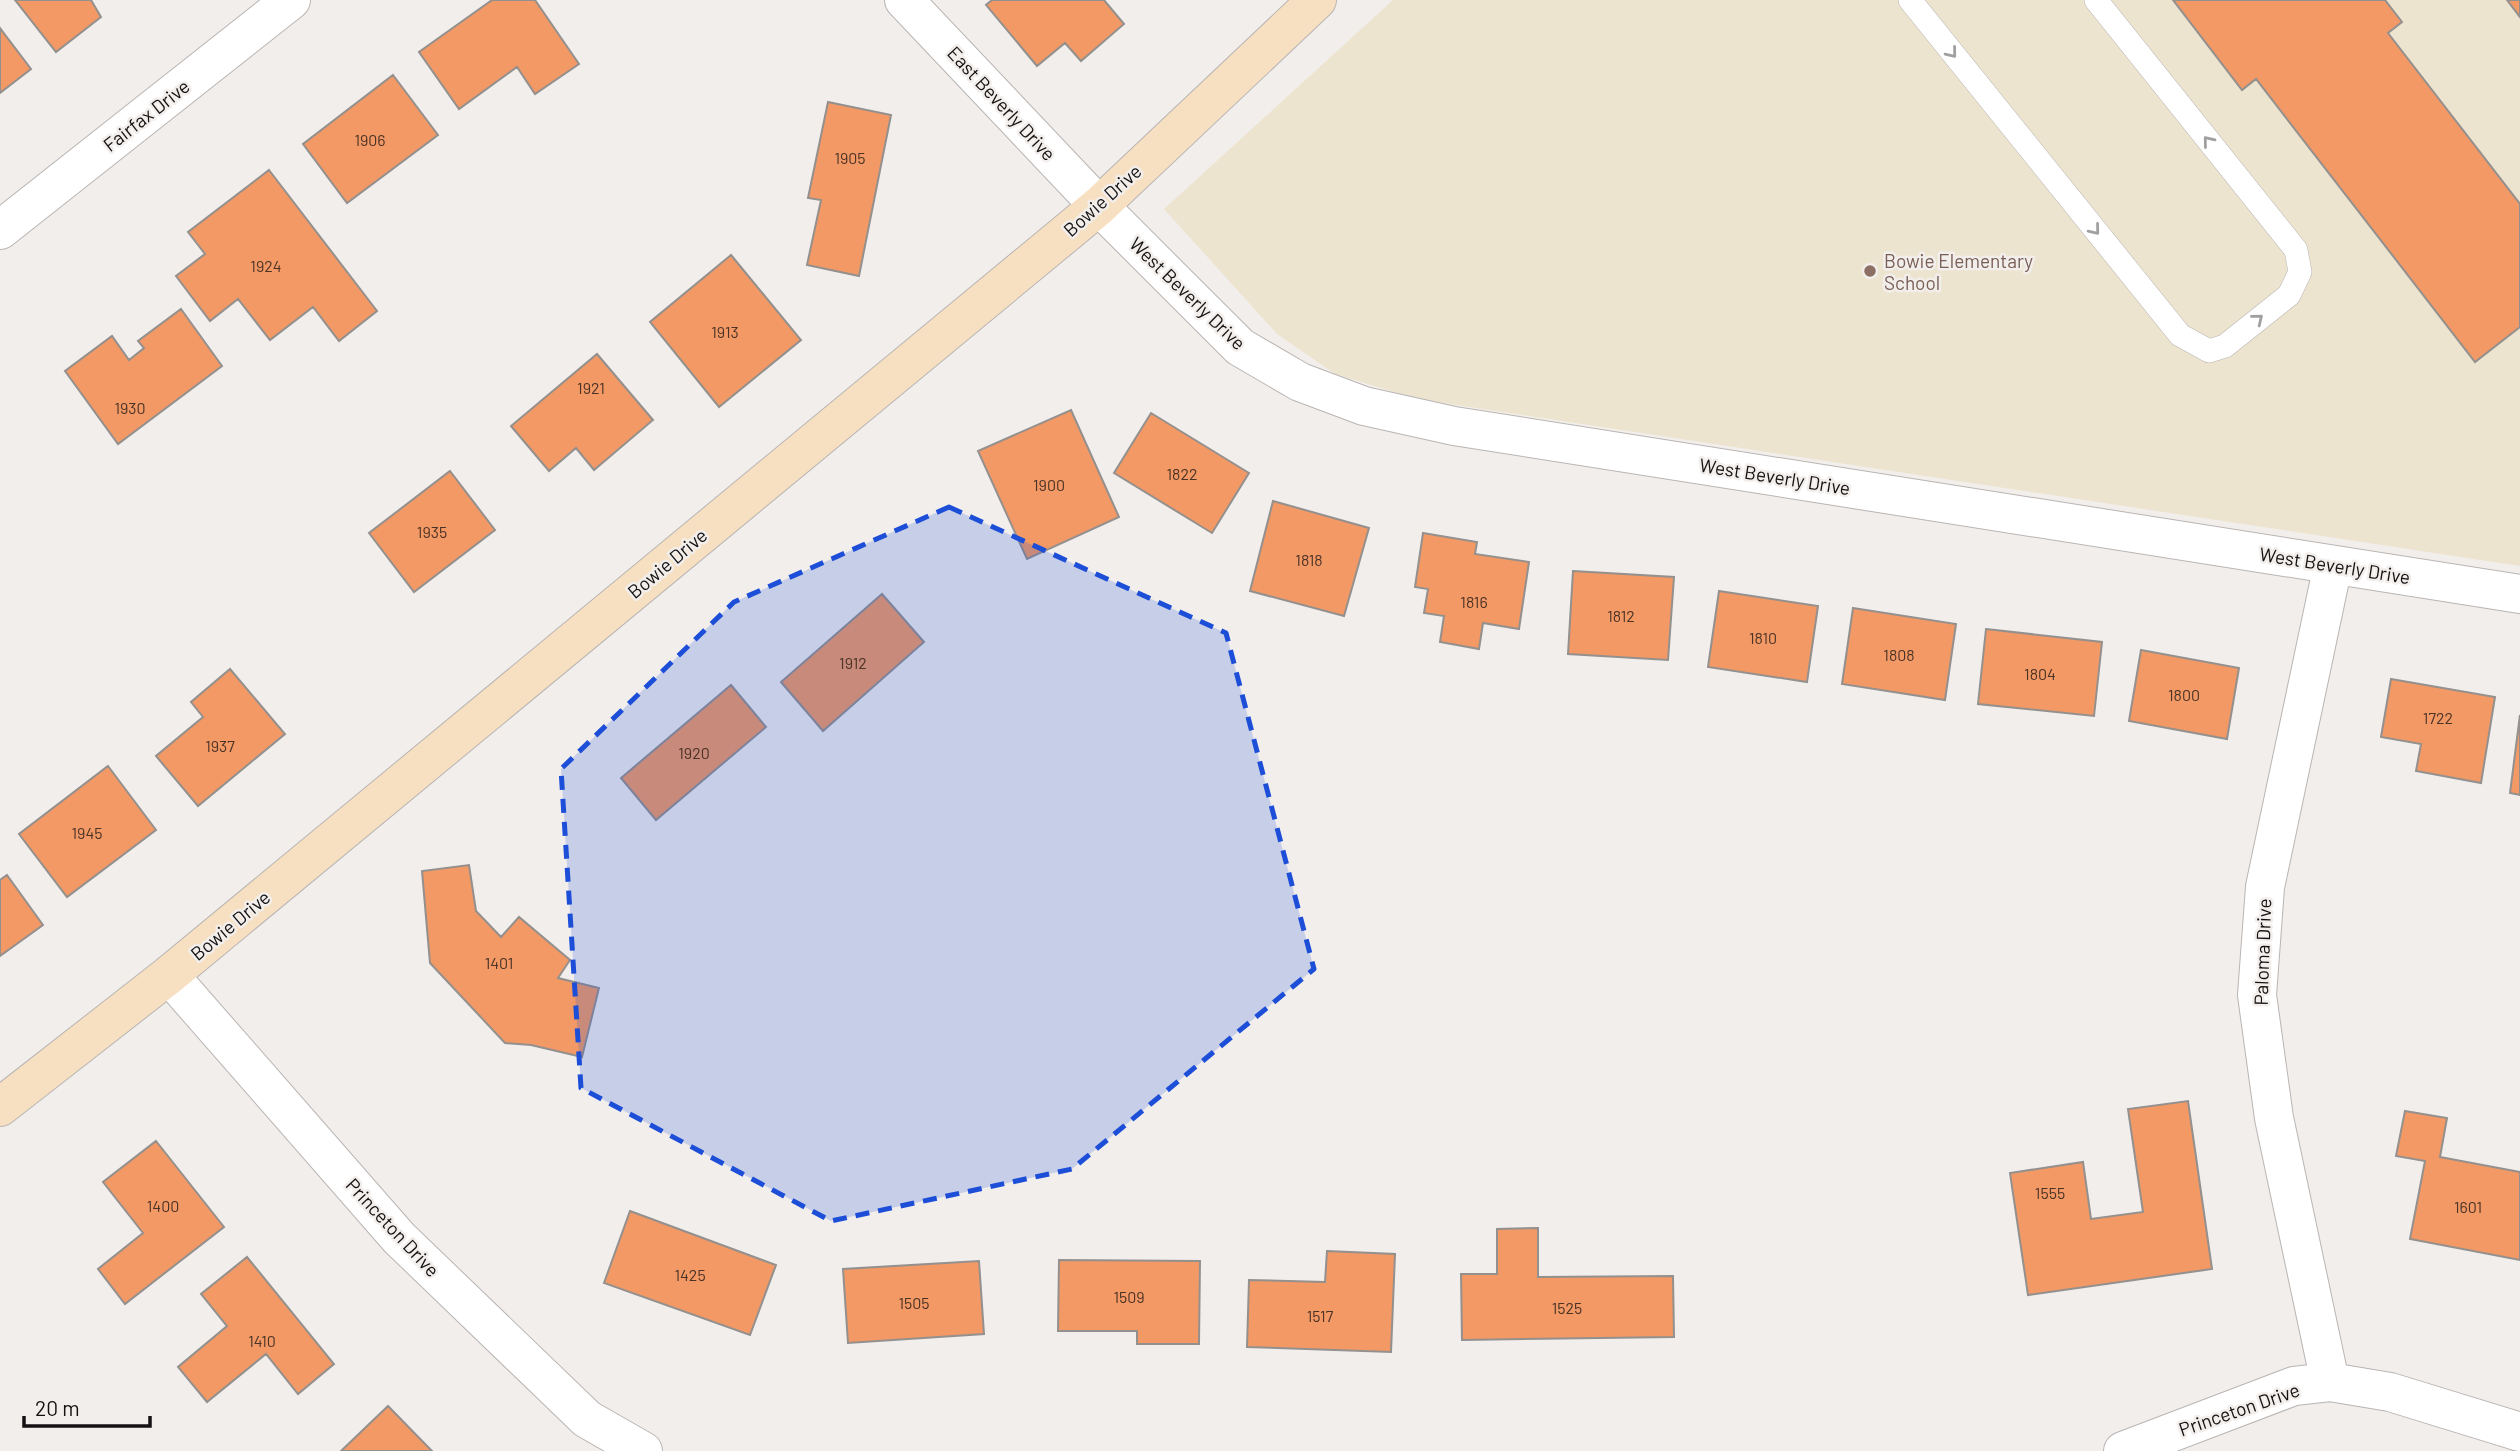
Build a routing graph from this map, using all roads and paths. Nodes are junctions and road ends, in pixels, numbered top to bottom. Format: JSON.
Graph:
{"nodes":[{"id":1,"x":291,"y":0,"type":"edge"},
{"id":2,"x":904,"y":0,"type":"edge"},
{"id":3,"x":1317,"y":0,"type":"edge"},
{"id":4,"x":1910,"y":0,"type":"edge"},
{"id":5,"x":2096,"y":0,"type":"edge"},
{"id":6,"x":1099,"y":206,"type":"junction"},
{"id":7,"x":0,"y":230,"type":"edge"},
{"id":8,"x":2333,"y":565,"type":"junction"},
{"id":9,"x":2520,"y":594,"type":"edge"},
{"id":10,"x":169,"y":975,"type":"junction"},
{"id":11,"x":0,"y":1107,"type":"edge"},
{"id":12,"x":2330,"y":1382,"type":"junction"},
{"id":13,"x":2520,"y":1432,"type":"edge"},
{"id":14,"x":643,"y":1451,"type":"edge"},
{"id":15,"x":2123,"y":1451,"type":"edge"}],
"edges":[{"from":1,"to":7,"type":"street","name":"Fairfax Drive"},
{"from":2,"to":6,"type":"street","name":"East Beverly Drive"},
{"from":3,"to":6,"type":"street","name":"Bowie Drive"},
{"from":4,"to":5,"type":"lane","one_way":true},
{"from":6,"to":8,"type":"street","name":"West Beverly Drive"},
{"from":6,"to":10,"type":"street","name":"Bowie Drive"},
{"from":8,"to":9,"type":"street","name":"West Beverly Drive"},
{"from":8,"to":12,"type":"street","name":"Paloma Drive"},
{"from":10,"to":11,"type":"street","name":"Bowie Drive"},
{"from":10,"to":14,"type":"street","name":"Princeton Drive"},
{"from":12,"to":13,"type":"street","name":"Princeton Drive"},
{"from":12,"to":15,"type":"street","name":"Princeton Drive"}]}
